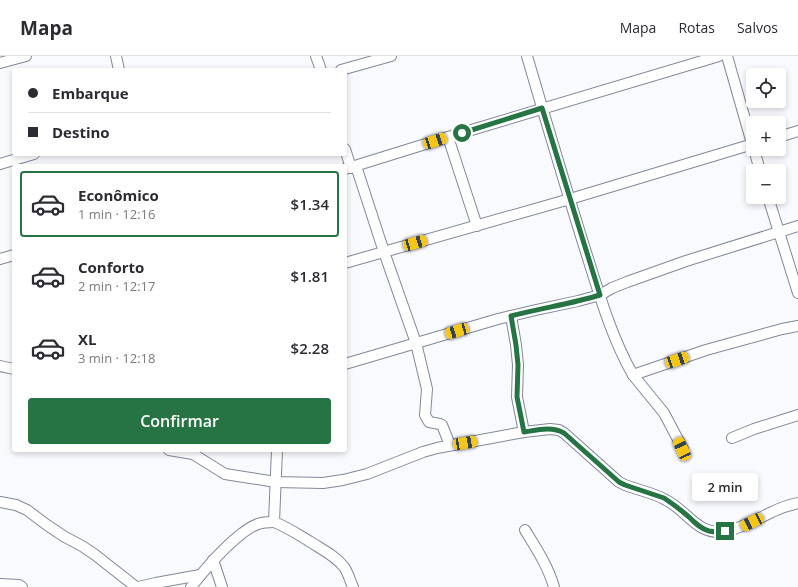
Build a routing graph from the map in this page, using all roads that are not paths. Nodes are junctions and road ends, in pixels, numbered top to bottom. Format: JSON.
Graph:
{"nodes":[{"id":1,"x":26,"y":56,"type":"edge"},
{"id":2,"x":116,"y":56,"type":"edge"},
{"id":3,"x":316,"y":56,"type":"edge"},
{"id":4,"x":392,"y":56,"type":"edge"},
{"id":5,"x":527,"y":56,"type":"edge"},
{"id":6,"x":719,"y":56,"type":"edge"},
{"id":7,"x":727,"y":56,"type":"edge"},
{"id":8,"x":0,"y":63,"type":"edge"},
{"id":9,"x":119,"y":68,"type":"edge"},
{"id":10,"x":320,"y":68,"type":"edge"},
{"id":11,"x":347,"y":68,"type":"edge"},
{"id":12,"x":542,"y":108,"type":"junction"},
{"id":13,"x":746,"y":122,"type":"edge"},
{"id":14,"x":798,"y":131,"type":"edge"},
{"id":15,"x":786,"y":134,"type":"edge"},
{"id":16,"x":448,"y":137,"type":"junction"},
{"id":17,"x":746,"y":148,"type":"edge"},
{"id":18,"x":27,"y":156,"type":"edge"},
{"id":19,"x":347,"y":156,"type":"edge"},
{"id":20,"x":0,"y":164,"type":"edge"},
{"id":21,"x":351,"y":168,"type":"edge"},
{"id":22,"x":570,"y":199,"type":"junction"},
{"id":23,"x":770,"y":204,"type":"edge"},
{"id":24,"x":477,"y":226,"type":"junction"},
{"id":25,"x":798,"y":226,"type":"edge"},
{"id":26,"x":778,"y":232,"type":"junction"},
{"id":27,"x":384,"y":252,"type":"junction"},
{"id":28,"x":12,"y":256,"type":"edge"},
{"id":29,"x":0,"y":259,"type":"edge"},
{"id":30,"x":347,"y":262,"type":"edge"},
{"id":31,"x":798,"y":293,"type":"edge"},
{"id":32,"x":600,"y":295,"type":"junction"},
{"id":33,"x":511,"y":316,"type":"junction"},
{"id":34,"x":798,"y":326,"type":"edge"},
{"id":35,"x":416,"y":343,"type":"junction"},
{"id":36,"x":347,"y":363,"type":"edge"},
{"id":37,"x":0,"y":366,"type":"edge"},
{"id":38,"x":12,"y":369,"type":"edge"},
{"id":39,"x":633,"y":375,"type":"junction"},
{"id":40,"x":798,"y":415,"type":"edge"},
{"id":41,"x":524,"y":432,"type":"junction"},
{"id":42,"x":732,"y":438,"type":"dead end"},
{"id":43,"x":450,"y":445,"type":"junction"},
{"id":44,"x":682,"y":449,"type":"dead end"},
{"id":45,"x":181,"y":452,"type":"edge"},
{"id":46,"x":277,"y":452,"type":"edge"},
{"id":47,"x":276,"y":482,"type":"junction"},
{"id":48,"x":0,"y":502,"type":"edge"},
{"id":49,"x":798,"y":503,"type":"edge"},
{"id":50,"x":274,"y":522,"type":"junction"},
{"id":51,"x":525,"y":530,"type":"dead end"},
{"id":52,"x":213,"y":560,"type":"junction"},
{"id":53,"x":200,"y":575,"type":"junction"},
{"id":54,"x":0,"y":584,"type":"edge"},
{"id":55,"x":22,"y":587,"type":"edge"},
{"id":56,"x":139,"y":587,"type":"edge"},
{"id":57,"x":191,"y":587,"type":"edge"},
{"id":58,"x":222,"y":587,"type":"edge"},
{"id":59,"x":353,"y":587,"type":"edge"},
{"id":60,"x":554,"y":587,"type":"edge"}],
"edges":[{"from":1,"to":8,"type":"street"},
{"from":2,"to":9,"type":"street"},
{"from":3,"to":10,"type":"street"},
{"from":4,"to":11,"type":"street"},
{"from":5,"to":12,"type":"street"},
{"from":6,"to":12,"type":"street"},
{"from":7,"to":13,"type":"street"},
{"from":12,"to":16,"type":"street"},
{"from":12,"to":22,"type":"street"},
{"from":14,"to":15,"type":"street"},
{"from":16,"to":21,"type":"street"},
{"from":16,"to":24,"type":"street"},
{"from":17,"to":22,"type":"street"},
{"from":18,"to":20,"type":"street"},
{"from":19,"to":21,"type":"street"},
{"from":21,"to":27,"type":"street"},
{"from":22,"to":24,"type":"street"},
{"from":22,"to":32,"type":"street"},
{"from":23,"to":26,"type":"street"},
{"from":24,"to":27,"type":"street"},
{"from":25,"to":26,"type":"street"},
{"from":26,"to":31,"type":"street"},
{"from":26,"to":32,"type":"street"},
{"from":27,"to":30,"type":"street"},
{"from":27,"to":35,"type":"street"},
{"from":28,"to":29,"type":"street"},
{"from":32,"to":33,"type":"street"},
{"from":32,"to":39,"type":"street"},
{"from":33,"to":35,"type":"street"},
{"from":33,"to":41,"type":"street"},
{"from":34,"to":39,"type":"street"},
{"from":35,"to":36,"type":"street"},
{"from":35,"to":43,"type":"street"},
{"from":37,"to":38,"type":"street"},
{"from":39,"to":44,"type":"street"},
{"from":40,"to":42,"type":"street"},
{"from":41,"to":43,"type":"street"},
{"from":41,"to":49,"type":"street"},
{"from":43,"to":47,"type":"street"},
{"from":45,"to":47,"type":"street"},
{"from":46,"to":47,"type":"street"},
{"from":47,"to":50,"type":"street"},
{"from":48,"to":56,"type":"street"},
{"from":50,"to":52,"type":"street"},
{"from":50,"to":59,"type":"street"},
{"from":51,"to":60,"type":"street"},
{"from":52,"to":53,"type":"street"},
{"from":52,"to":58,"type":"street"},
{"from":53,"to":56,"type":"street"},
{"from":53,"to":57,"type":"street"},
{"from":54,"to":55,"type":"street"}]}
